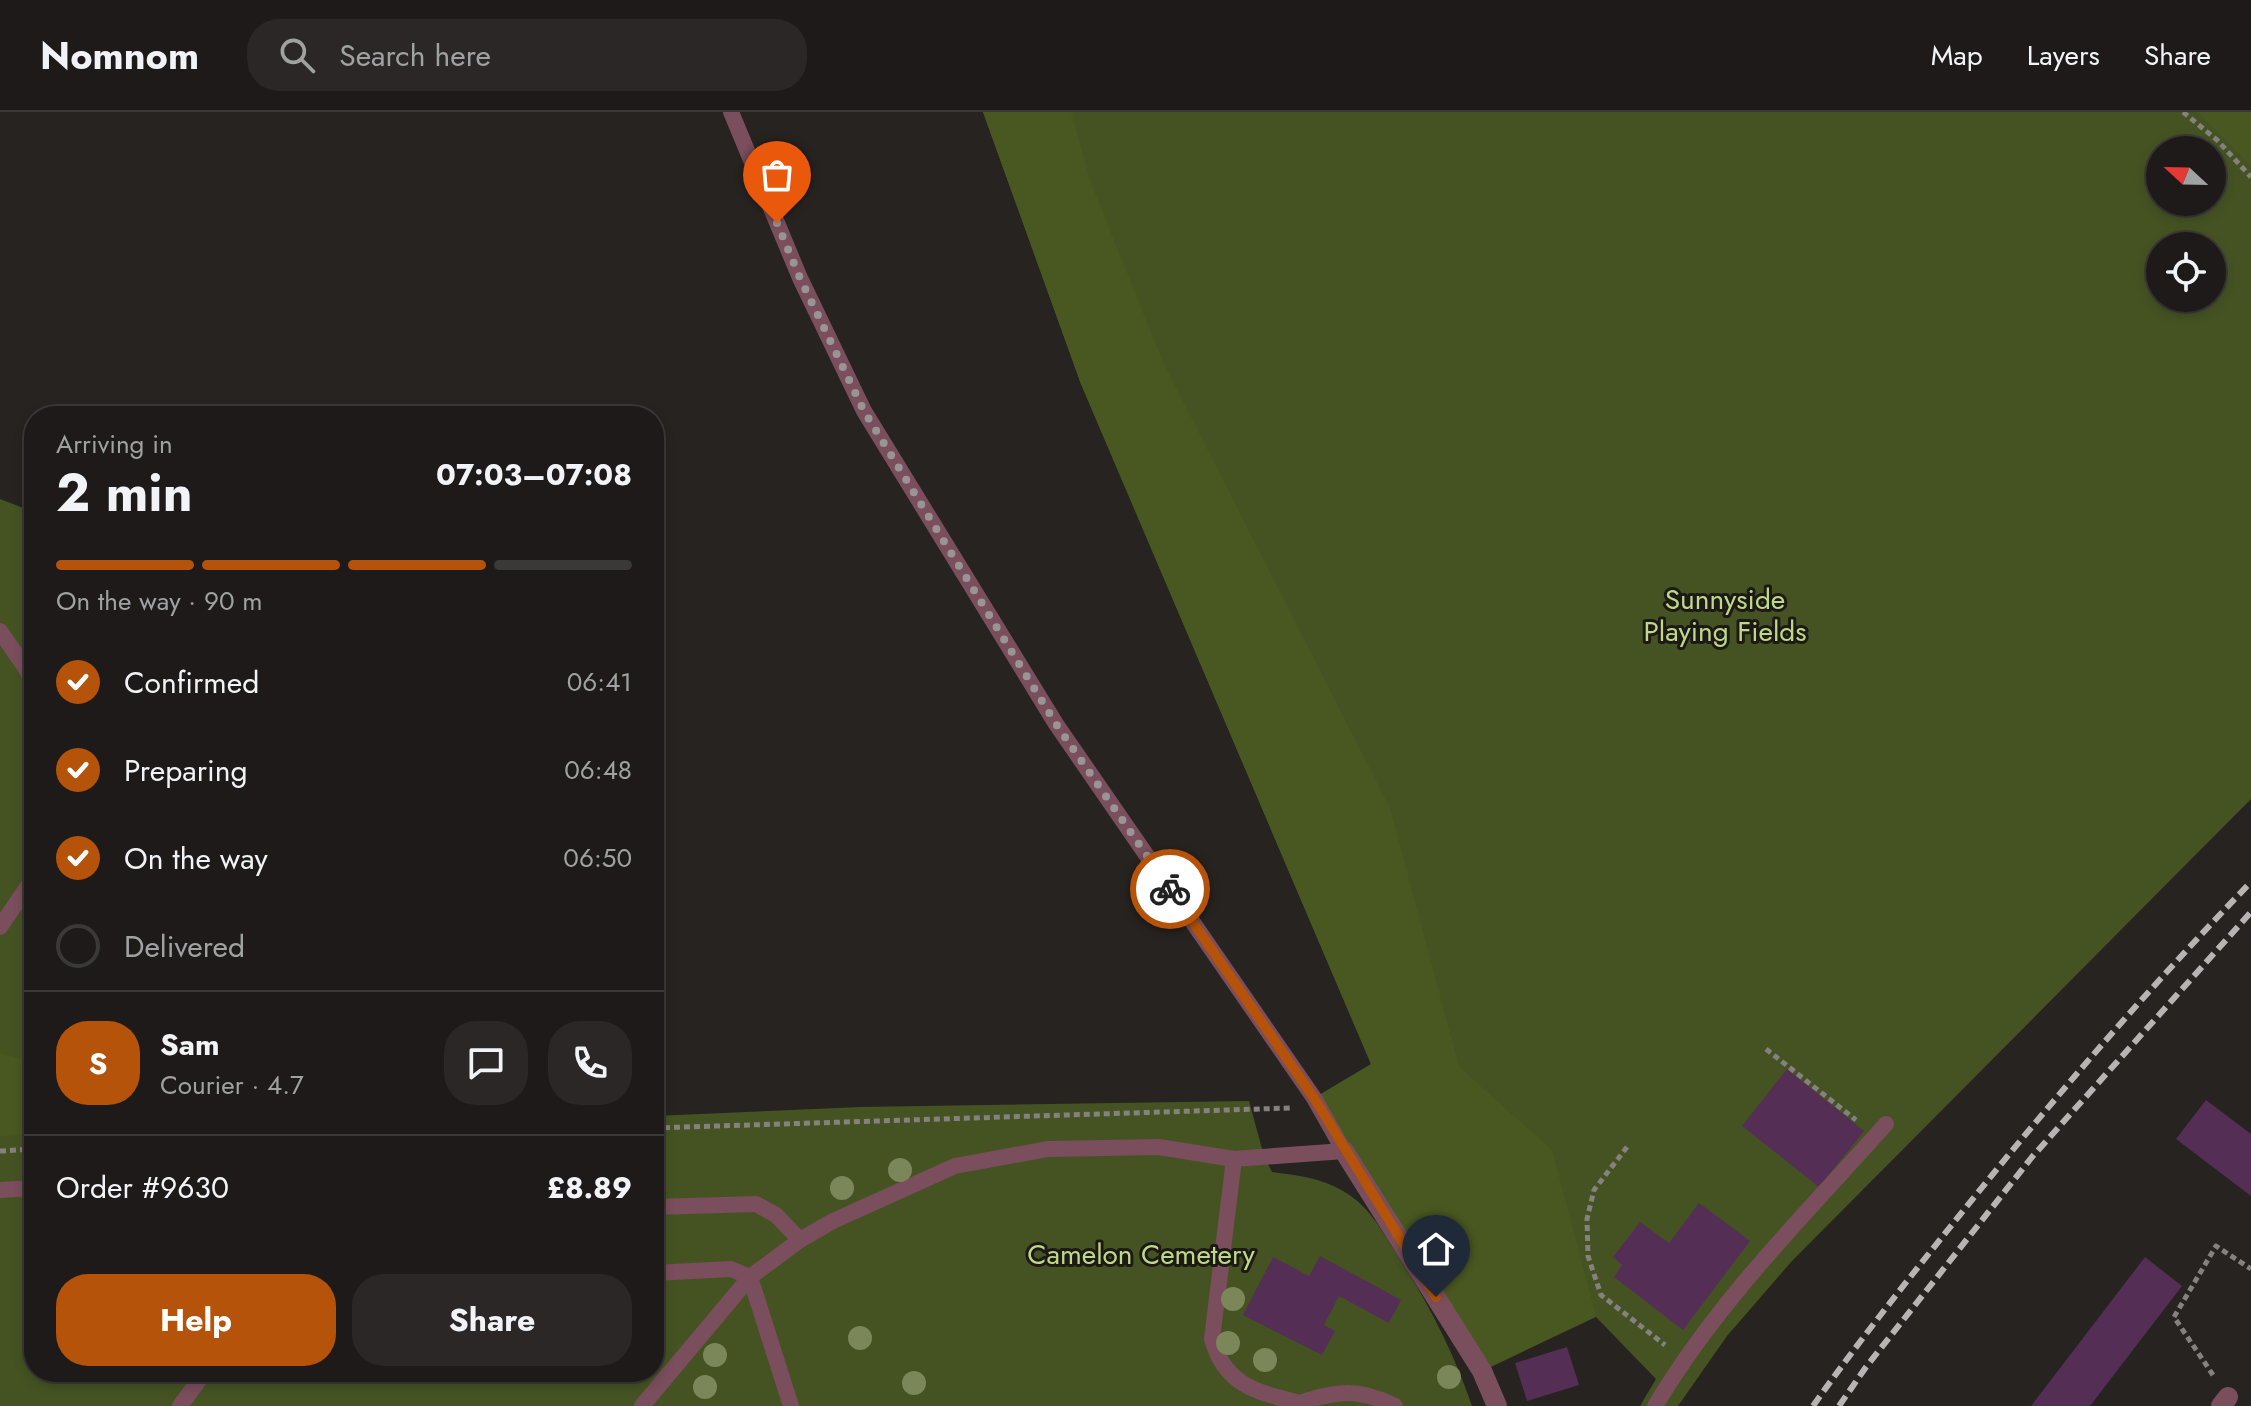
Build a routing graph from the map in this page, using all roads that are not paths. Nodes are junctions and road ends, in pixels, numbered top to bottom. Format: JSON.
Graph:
{"nodes":[{"id":1,"x":731,"y":112,"type":"edge"},
{"id":2,"x":0,"y":631,"type":"edge"},
{"id":3,"x":24,"y":666,"type":"edge"},
{"id":4,"x":24,"y":892,"type":"edge"},
{"id":5,"x":0,"y":927,"type":"edge"},
{"id":6,"x":1881,"y":1130,"type":"road end"},
{"id":7,"x":1344,"y":1151,"type":"junction"},
{"id":8,"x":1234,"y":1159,"type":"junction"},
{"id":9,"x":24,"y":1189,"type":"edge"},
{"id":10,"x":0,"y":1190,"type":"edge"},
{"id":11,"x":664,"y":1207,"type":"edge"},
{"id":12,"x":800,"y":1240,"type":"junction"},
{"id":13,"x":664,"y":1272,"type":"edge"},
{"id":14,"x":750,"y":1277,"type":"junction"},
{"id":15,"x":664,"y":1380,"type":"edge"},
{"id":16,"x":198,"y":1382,"type":"edge"},
{"id":17,"x":662,"y":1382,"type":"edge"},
{"id":18,"x":1296,"y":1405,"type":"edge"},
{"id":19,"x":180,"y":1406,"type":"edge"},
{"id":20,"x":642,"y":1406,"type":"edge"},
{"id":21,"x":791,"y":1406,"type":"edge"},
{"id":22,"x":1395,"y":1406,"type":"edge"},
{"id":23,"x":1497,"y":1406,"type":"edge"},
{"id":24,"x":1655,"y":1406,"type":"edge"}],
"edges":[{"from":1,"to":7,"type":"lane"},
{"from":2,"to":3,"type":"lane"},
{"from":4,"to":5,"type":"lane"},
{"from":6,"to":24,"type":"lane"},
{"from":7,"to":8,"type":"lane"},
{"from":7,"to":23,"type":"street"},
{"from":8,"to":12,"type":"lane"},
{"from":8,"to":18,"type":"lane"},
{"from":9,"to":10,"type":"lane"},
{"from":11,"to":12,"type":"lane"},
{"from":12,"to":14,"type":"lane"},
{"from":13,"to":14,"type":"lane"},
{"from":14,"to":15,"type":"lane"},
{"from":14,"to":21,"type":"lane"},
{"from":16,"to":19,"type":"lane"},
{"from":17,"to":20,"type":"lane"},
{"from":18,"to":22,"type":"lane"}]}
